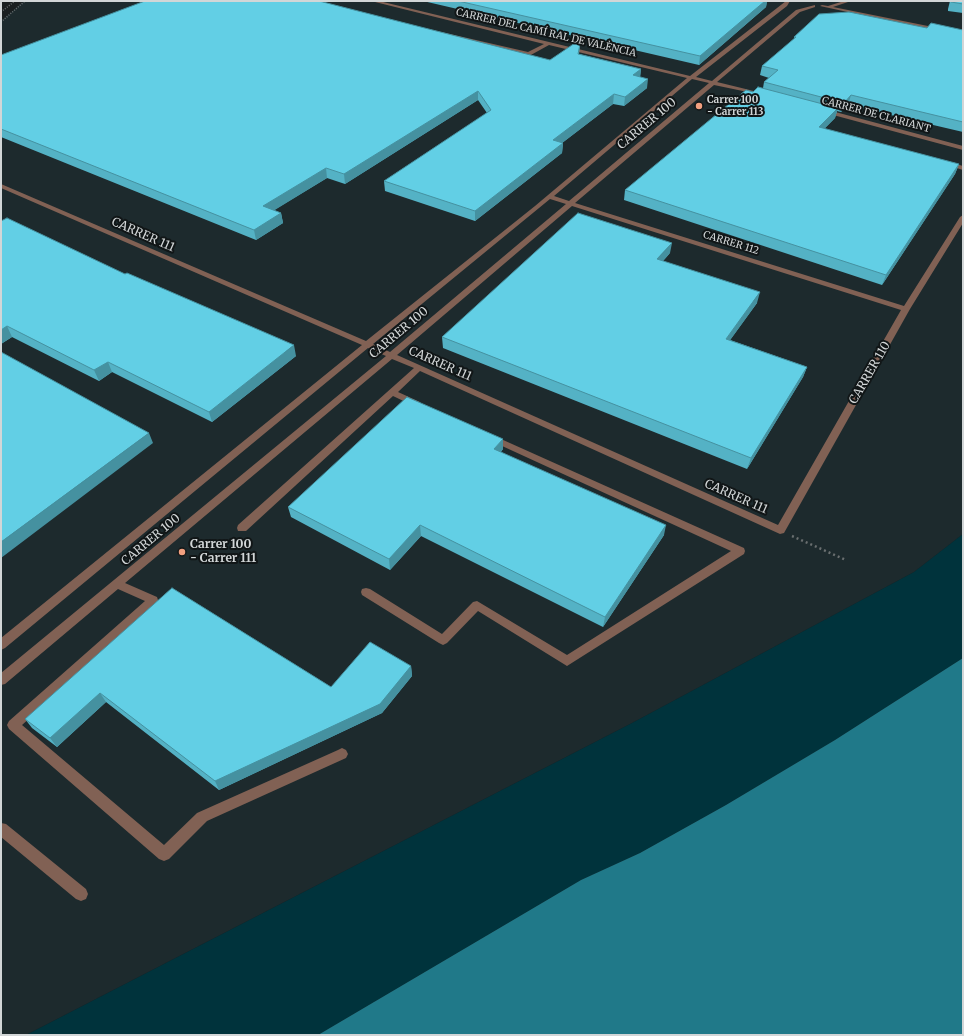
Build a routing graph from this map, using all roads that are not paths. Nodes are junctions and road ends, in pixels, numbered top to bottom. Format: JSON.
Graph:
{"nodes":[{"id":1,"x":373,"y":1,"type":"edge"},
{"id":2,"x":849,"y":1,"type":"edge"},
{"id":3,"x":792,"y":3,"type":"edge"},
{"id":4,"x":813,"y":6,"type":"junction"},
{"id":5,"x":822,"y":6,"type":"junction"},
{"id":6,"x":868,"y":15,"type":"junction"},
{"id":7,"x":422,"y":28,"type":"edge"},
{"id":8,"x":963,"y":35,"type":"edge"},
{"id":9,"x":549,"y":43,"type":"junction"},
{"id":10,"x":692,"y":77,"type":"junction"},
{"id":11,"x":715,"y":82,"type":"junction"},
{"id":12,"x":767,"y":96,"type":"edge"},
{"id":13,"x":820,"y":110,"type":"edge"},
{"id":14,"x":963,"y":148,"type":"edge"},
{"id":15,"x":941,"y":162,"type":"edge"},
{"id":16,"x":963,"y":168,"type":"edge"},
{"id":17,"x":1,"y":186,"type":"edge"},
{"id":18,"x":550,"y":197,"type":"junction"},
{"id":19,"x":571,"y":203,"type":"junction"},
{"id":20,"x":963,"y":217,"type":"edge"},
{"id":21,"x":906,"y":309,"type":"junction"},
{"id":22,"x":368,"y":345,"type":"junction"},
{"id":23,"x":390,"y":355,"type":"junction"},
{"id":24,"x":419,"y":368,"type":"junction"},
{"id":25,"x":392,"y":392,"type":"junction"},
{"id":26,"x":428,"y":409,"type":"edge"},
{"id":27,"x":479,"y":432,"type":"edge"},
{"id":28,"x":242,"y":528,"type":"dead end"},
{"id":29,"x":780,"y":530,"type":"joint"},
{"id":30,"x":117,"y":584,"type":"junction"},
{"id":31,"x":366,"y":592,"type":"dead end"},
{"id":32,"x":1,"y":645,"type":"edge"},
{"id":33,"x":1,"y":680,"type":"edge"},
{"id":34,"x":342,"y":754,"type":"dead end"},
{"id":35,"x":1,"y":829,"type":"edge"},
{"id":36,"x":80,"y":894,"type":"dead end"}],
"edges":[{"from":1,"to":9,"type":"street","name":"CARRER DEL CAMÍ RAL DE VALÈNCIA"},
{"from":2,"to":5,"type":"street"},
{"from":2,"to":6,"type":"street"},
{"from":3,"to":4,"type":"street"},
{"from":3,"to":10,"type":"street","name":"CARRER 100"},
{"from":4,"to":5,"type":"street"},
{"from":4,"to":11,"type":"street","name":"CARRER 100"},
{"from":5,"to":6,"type":"street"},
{"from":6,"to":8,"type":"street"},
{"from":7,"to":9,"type":"street"},
{"from":9,"to":10,"type":"street","name":"CARRER DEL CAMÍ RAL DE VALÈNCIA"},
{"from":10,"to":11,"type":"street","name":"CARRER DEL CAMÍ RAL DE VALÈNCIA"},
{"from":10,"to":18,"type":"street","name":"CARRER 100"},
{"from":11,"to":12,"type":"street"},
{"from":11,"to":19,"type":"street","name":"CARRER 100"},
{"from":13,"to":14,"type":"street","name":"CARRER DE CLARIANT"},
{"from":15,"to":16,"type":"street"},
{"from":17,"to":22,"type":"street","name":"CARRER 111"},
{"from":18,"to":19,"type":"street","name":"CARRER 112"},
{"from":18,"to":22,"type":"street","name":"CARRER 100"},
{"from":19,"to":21,"type":"street","name":"CARRER 112"},
{"from":19,"to":23,"type":"street","name":"CARRER 100"},
{"from":20,"to":21,"type":"street","name":"CARRER 110"},
{"from":21,"to":29,"type":"street","name":"CARRER 110"},
{"from":22,"to":23,"type":"street","name":"CARRER 111"},
{"from":22,"to":32,"type":"street","name":"CARRER 100"},
{"from":23,"to":24,"type":"street","name":"CARRER 111"},
{"from":23,"to":30,"type":"street","name":"CARRER 100"},
{"from":24,"to":25,"type":"street"},
{"from":24,"to":29,"type":"street","name":"CARRER 111"},
{"from":25,"to":26,"type":"street"},
{"from":25,"to":28,"type":"street"},
{"from":27,"to":31,"type":"street"},
{"from":30,"to":33,"type":"street","name":"CARRER 100"},
{"from":30,"to":34,"type":"street"},
{"from":35,"to":36,"type":"street"}]}
